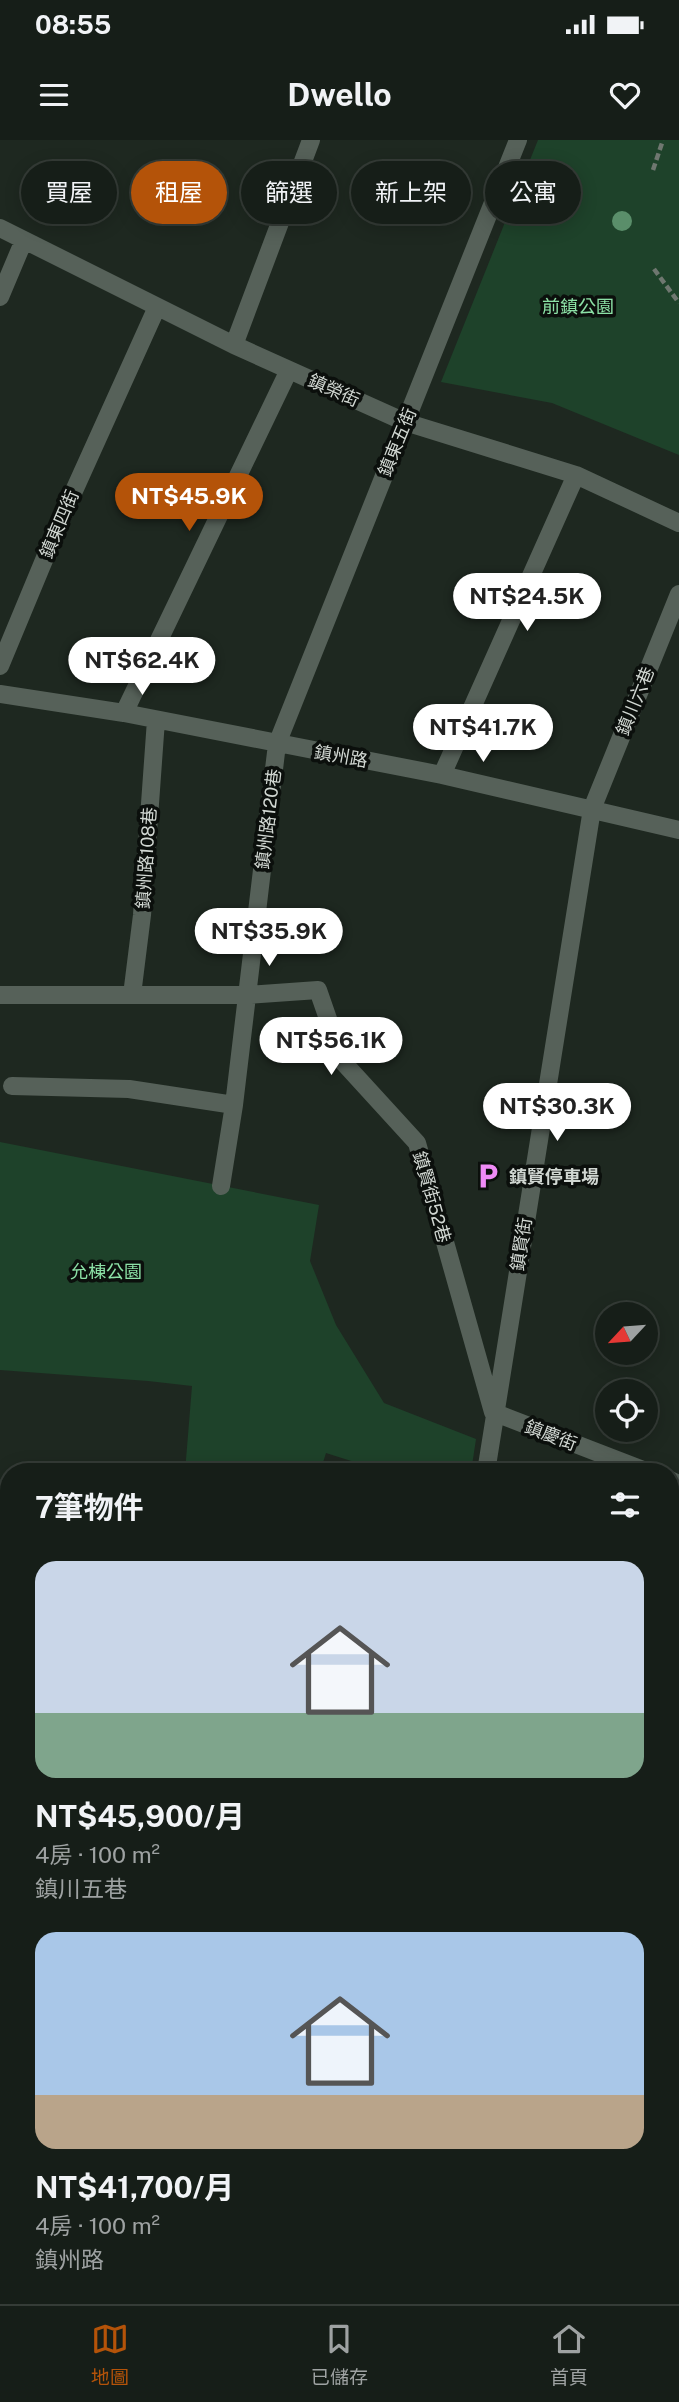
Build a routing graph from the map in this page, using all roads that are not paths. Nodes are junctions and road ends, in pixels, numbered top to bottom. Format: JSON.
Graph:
{"nodes":[{"id":1,"x":311,"y":140,"type":"edge"},
{"id":2,"x":518,"y":140,"type":"edge"},
{"id":3,"x":0,"y":228,"type":"edge"},
{"id":4,"x":24,"y":240,"type":"junction"},
{"id":5,"x":0,"y":297,"type":"edge"},
{"id":6,"x":157,"y":307,"type":"junction"},
{"id":7,"x":233,"y":345,"type":"junction"},
{"id":8,"x":289,"y":370,"type":"junction"},
{"id":9,"x":405,"y":422,"type":"junction"},
{"id":10,"x":576,"y":475,"type":"junction"},
{"id":11,"x":679,"y":523,"type":"edge"},
{"id":12,"x":679,"y":594,"type":"edge"},
{"id":13,"x":0,"y":666,"type":"edge"},
{"id":14,"x":0,"y":694,"type":"edge"},
{"id":15,"x":124,"y":713,"type":"junction"},
{"id":16,"x":156,"y":720,"type":"junction"},
{"id":17,"x":277,"y":744,"type":"junction"},
{"id":18,"x":442,"y":775,"type":"junction"},
{"id":19,"x":592,"y":809,"type":"junction"},
{"id":20,"x":679,"y":830,"type":"edge"},
{"id":21,"x":0,"y":995,"type":"edge"},
{"id":22,"x":132,"y":995,"type":"junction"},
{"id":23,"x":247,"y":995,"type":"junction"},
{"id":24,"x":12,"y":1086,"type":"dead end"},
{"id":25,"x":233,"y":1105,"type":"junction"},
{"id":26,"x":220,"y":1186,"type":"dead end"},
{"id":27,"x":494,"y":1412,"type":"junction"},
{"id":28,"x":487,"y":1463,"type":"edge"},
{"id":29,"x":625,"y":1463,"type":"edge"}],
"edges":[{"from":1,"to":7,"type":"street"},
{"from":2,"to":9,"type":"street","name":"鎮東五街"},
{"from":3,"to":4,"type":"street","name":"鎮榮街"},
{"from":4,"to":5,"type":"street"},
{"from":4,"to":6,"type":"street","name":"鎮榮街"},
{"from":6,"to":7,"type":"street","name":"鎮榮街"},
{"from":6,"to":13,"type":"street","name":"鎮東四街"},
{"from":7,"to":8,"type":"street","name":"鎮榮街"},
{"from":8,"to":9,"type":"street","name":"鎮榮街"},
{"from":8,"to":15,"type":"street"},
{"from":9,"to":10,"type":"street","name":"鎮榮街"},
{"from":9,"to":17,"type":"street","name":"鎮東五街"},
{"from":10,"to":11,"type":"street","name":"鎮榮街"},
{"from":10,"to":18,"type":"street"},
{"from":12,"to":19,"type":"street","name":"鎮川六巷"},
{"from":14,"to":15,"type":"street","name":"鎮州路"},
{"from":15,"to":16,"type":"street","name":"鎮州路"},
{"from":16,"to":17,"type":"street","name":"鎮州路"},
{"from":16,"to":22,"type":"street","name":"鎮州路108巷"},
{"from":17,"to":18,"type":"street","name":"鎮州路"},
{"from":17,"to":23,"type":"street","name":"鎮州路120巷"},
{"from":18,"to":19,"type":"street","name":"鎮州路"},
{"from":19,"to":20,"type":"street","name":"鎮州路"},
{"from":19,"to":27,"type":"street","name":"鎮賢街"},
{"from":21,"to":22,"type":"street","name":"鎮賢街52巷"},
{"from":22,"to":23,"type":"street","name":"鎮賢街52巷"},
{"from":23,"to":25,"type":"street","name":"鎮州路120巷"},
{"from":23,"to":27,"type":"street","name":"鎮賢街52巷"},
{"from":24,"to":25,"type":"street"},
{"from":25,"to":26,"type":"street","name":"鎮州路120巷"},
{"from":27,"to":28,"type":"street","name":"鎮賢街"},
{"from":27,"to":29,"type":"street","name":"鎮慶街"}]}
